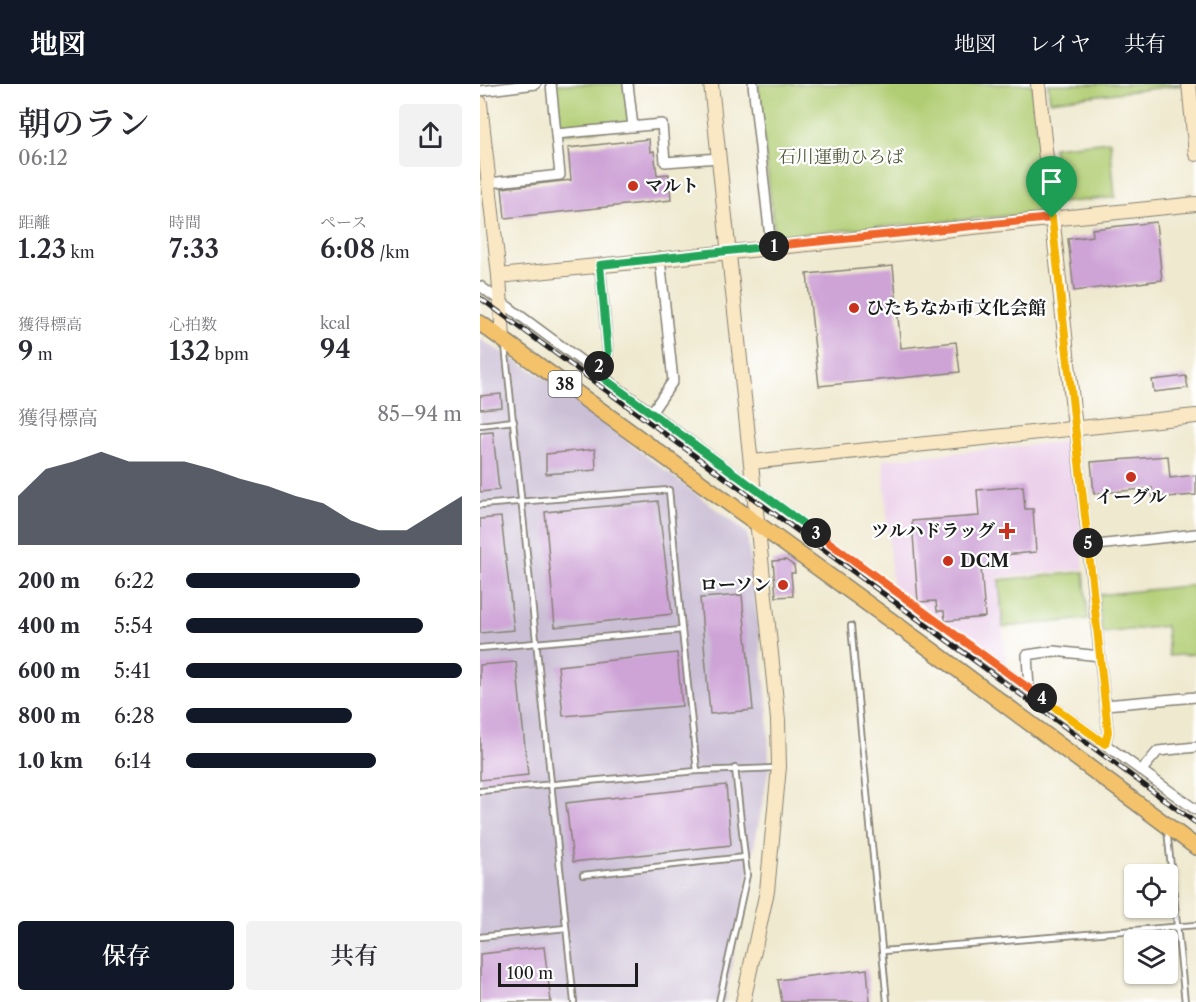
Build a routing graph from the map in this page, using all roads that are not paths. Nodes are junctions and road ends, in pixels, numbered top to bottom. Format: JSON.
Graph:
{"nodes":[{"id":1,"x":536,"y":84,"type":"edge"},
{"id":2,"x":552,"y":84,"type":"edge"},
{"id":3,"x":628,"y":84,"type":"edge"},
{"id":4,"x":711,"y":84,"type":"edge"},
{"id":5,"x":753,"y":84,"type":"edge"},
{"id":6,"x":1038,"y":84,"type":"edge"},
{"id":7,"x":1188,"y":84,"type":"edge"},
{"id":8,"x":480,"y":91,"type":"edge"},
{"id":9,"x":480,"y":103,"type":"edge"},
{"id":10,"x":633,"y":127,"type":"junction"},
{"id":11,"x":556,"y":134,"type":"junction"},
{"id":12,"x":482,"y":146,"type":"edge"},
{"id":13,"x":1196,"y":154,"type":"edge"},
{"id":14,"x":719,"y":158,"type":"junction"},
{"id":15,"x":489,"y":183,"type":"junction"},
{"id":16,"x":485,"y":202,"type":"edge"},
{"id":17,"x":1196,"y":204,"type":"edge"},
{"id":18,"x":1052,"y":218,"type":"junction"},
{"id":19,"x":771,"y":247,"type":"junction"},
{"id":20,"x":729,"y":251,"type":"junction"},
{"id":21,"x":660,"y":259,"type":"junction"},
{"id":22,"x":600,"y":265,"type":"junction"},
{"id":23,"x":500,"y":276,"type":"junction"},
{"id":24,"x":480,"y":286,"type":"edge"},
{"id":25,"x":500,"y":302,"type":"junction"},
{"id":26,"x":480,"y":323,"type":"edge"},
{"id":27,"x":503,"y":338,"type":"junction"},
{"id":28,"x":595,"y":372,"type":"junction"},
{"id":29,"x":651,"y":413,"type":"junction"},
{"id":30,"x":1196,"y":416,"type":"edge"},
{"id":31,"x":514,"y":421,"type":"junction"},
{"id":32,"x":480,"y":425,"type":"edge"},
{"id":33,"x":1075,"y":428,"type":"junction"},
{"id":34,"x":751,"y":462,"type":"junction"},
{"id":35,"x":754,"y":488,"type":"junction"},
{"id":36,"x":522,"y":501,"type":"junction"},
{"id":37,"x":480,"y":505,"type":"edge"},
{"id":38,"x":758,"y":524,"type":"junction"},
{"id":39,"x":1196,"y":534,"type":"edge"},
{"id":40,"x":1088,"y":546,"type":"junction"},
{"id":41,"x":851,"y":626,"type":"dead end"},
{"id":42,"x":682,"y":630,"type":"junction"},
{"id":43,"x":537,"y":643,"type":"junction"},
{"id":44,"x":480,"y":648,"type":"edge"},
{"id":45,"x":1100,"y":656,"type":"junction"},
{"id":46,"x":1029,"y":689,"type":"junction"},
{"id":47,"x":1196,"y":697,"type":"edge"},
{"id":48,"x":1105,"y":705,"type":"junction"},
{"id":49,"x":1105,"y":744,"type":"junction"},
{"id":50,"x":1196,"y":747,"type":"edge"},
{"id":51,"x":779,"y":767,"type":"junction"},
{"id":52,"x":735,"y":768,"type":"junction"},
{"id":53,"x":1142,"y":770,"type":"junction"},
{"id":54,"x":697,"y":771,"type":"junction"},
{"id":55,"x":552,"y":784,"type":"junction"},
{"id":56,"x":480,"y":791,"type":"edge"},
{"id":57,"x":1196,"y":810,"type":"edge"},
{"id":58,"x":1166,"y":823,"type":"junction"},
{"id":59,"x":1196,"y":847,"type":"edge"},
{"id":60,"x":745,"y":857,"type":"junction"},
{"id":61,"x":583,"y":875,"type":"dead end"},
{"id":62,"x":1196,"y":925,"type":"edge"},
{"id":63,"x":1177,"y":926,"type":"junction"},
{"id":64,"x":566,"y":928,"type":"junction"},
{"id":65,"x":480,"y":938,"type":"edge"},
{"id":66,"x":883,"y":951,"type":"junction"},
{"id":67,"x":574,"y":1002,"type":"edge"},
{"id":68,"x":719,"y":1002,"type":"edge"},
{"id":69,"x":743,"y":1002,"type":"edge"},
{"id":70,"x":887,"y":1002,"type":"edge"},
{"id":71,"x":1185,"y":1002,"type":"edge"}],
"edges":[{"from":1,"to":8,"type":"street"},
{"from":2,"to":11,"type":"street"},
{"from":3,"to":10,"type":"street"},
{"from":4,"to":14,"type":"street"},
{"from":5,"to":19,"type":"street"},
{"from":6,"to":18,"type":"street"},
{"from":7,"to":13,"type":"street"},
{"from":9,"to":12,"type":"street"},
{"from":10,"to":11,"type":"street"},
{"from":10,"to":14,"type":"street"},
{"from":11,"to":15,"type":"street"},
{"from":12,"to":15,"type":"street"},
{"from":14,"to":20,"type":"street"},
{"from":15,"to":16,"type":"street"},
{"from":16,"to":23,"type":"street"},
{"from":17,"to":18,"type":"street"},
{"from":18,"to":19,"type":"street"},
{"from":18,"to":33,"type":"street"},
{"from":19,"to":20,"type":"street"},
{"from":20,"to":21,"type":"street"},
{"from":20,"to":34,"type":"street"},
{"from":21,"to":22,"type":"street"},
{"from":21,"to":29,"type":"street"},
{"from":22,"to":23,"type":"street"},
{"from":22,"to":28,"type":"street"},
{"from":23,"to":25,"type":"street"},
{"from":24,"to":25,"type":"street"},
{"from":25,"to":27,"type":"street"},
{"from":25,"to":28,"type":"street"},
{"from":26,"to":27,"type":"main road","number":"38"},
{"from":27,"to":31,"type":"lane"},
{"from":27,"to":38,"type":"main road","number":"38"},
{"from":28,"to":29,"type":"street"},
{"from":29,"to":35,"type":"street"},
{"from":30,"to":33,"type":"street"},
{"from":31,"to":32,"type":"lane"},
{"from":31,"to":36,"type":"lane"},
{"from":33,"to":34,"type":"street"},
{"from":33,"to":40,"type":"street"},
{"from":34,"to":35,"type":"street"},
{"from":35,"to":38,"type":"street"},
{"from":35,"to":46,"type":"street"},
{"from":36,"to":37,"type":"lane"},
{"from":36,"to":42,"type":"lane"},
{"from":36,"to":43,"type":"lane"},
{"from":38,"to":51,"type":"street"},
{"from":38,"to":58,"type":"main road","number":"38"},
{"from":39,"to":40,"type":"street"},
{"from":40,"to":45,"type":"street"},
{"from":41,"to":66,"type":"lane"},
{"from":42,"to":43,"type":"lane"},
{"from":42,"to":54,"type":"lane"},
{"from":43,"to":44,"type":"lane"},
{"from":43,"to":55,"type":"lane"},
{"from":45,"to":46,"type":"street"},
{"from":45,"to":48,"type":"street"},
{"from":46,"to":49,"type":"street"},
{"from":47,"to":48,"type":"street"},
{"from":48,"to":49,"type":"street"},
{"from":49,"to":53,"type":"street"},
{"from":50,"to":53,"type":"street"},
{"from":51,"to":52,"type":"lane"},
{"from":51,"to":69,"type":"street"},
{"from":52,"to":54,"type":"lane"},
{"from":52,"to":60,"type":"lane"},
{"from":53,"to":57,"type":"street"},
{"from":54,"to":55,"type":"lane"},
{"from":55,"to":56,"type":"lane"},
{"from":55,"to":64,"type":"lane"},
{"from":58,"to":59,"type":"main road","number":"38"},
{"from":58,"to":63,"type":"lane"},
{"from":60,"to":61,"type":"lane"},
{"from":60,"to":68,"type":"lane"},
{"from":62,"to":63,"type":"lane"},
{"from":63,"to":66,"type":"lane"},
{"from":63,"to":71,"type":"lane"},
{"from":64,"to":65,"type":"lane"},
{"from":64,"to":67,"type":"lane"},
{"from":66,"to":70,"type":"lane"}]}
